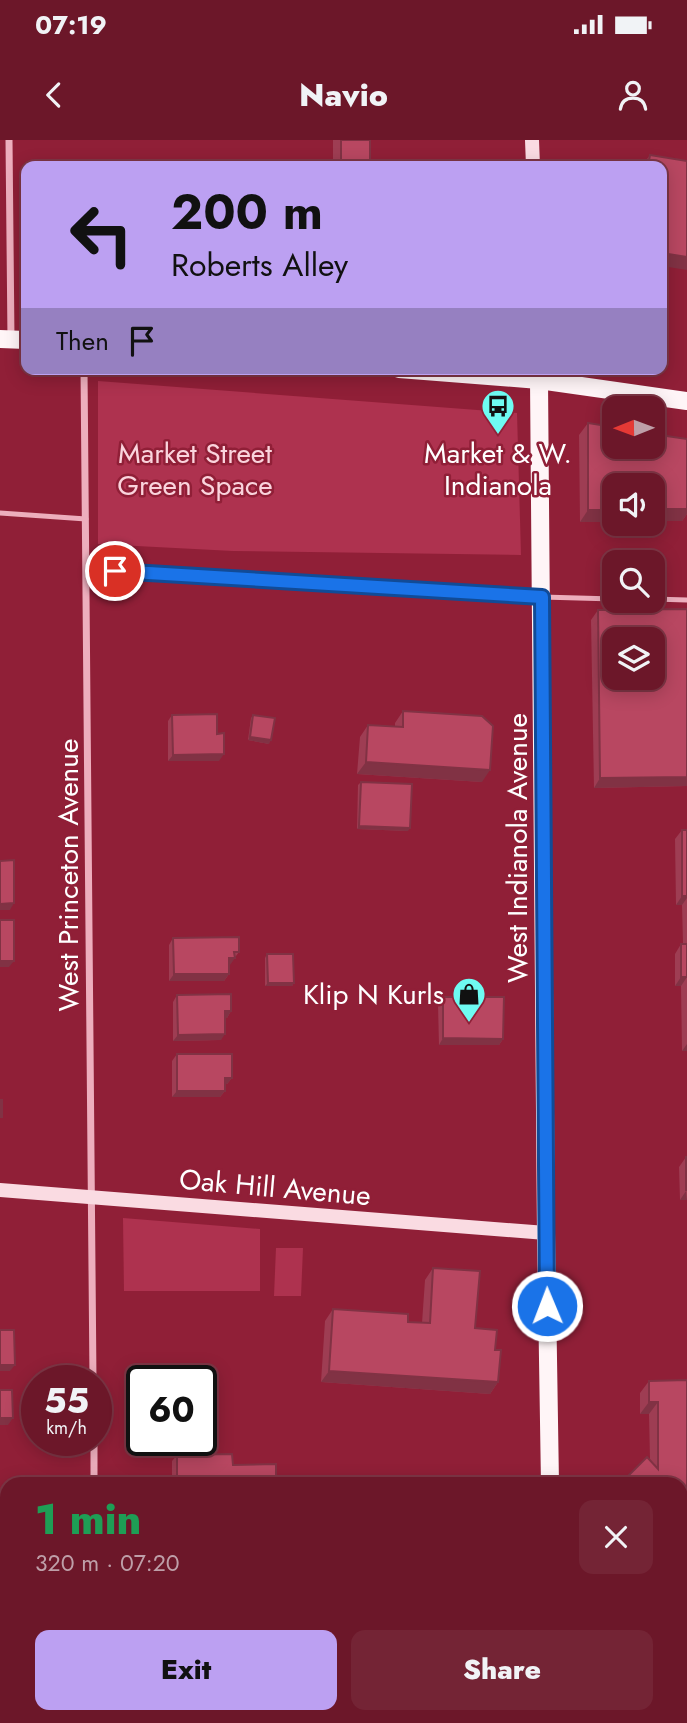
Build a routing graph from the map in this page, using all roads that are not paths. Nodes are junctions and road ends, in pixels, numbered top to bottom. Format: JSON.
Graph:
{"nodes":[{"id":1,"x":9,"y":140,"type":"edge"},
{"id":2,"x":532,"y":140,"type":"edge"},
{"id":3,"x":533,"y":161,"type":"edge"},
{"id":4,"x":12,"y":339,"type":"edge"},
{"id":5,"x":84,"y":375,"type":"edge"},
{"id":6,"x":539,"y":375,"type":"edge"},
{"id":7,"x":687,"y":401,"type":"edge"},
{"id":8,"x":0,"y":513,"type":"edge"},
{"id":9,"x":86,"y":519,"type":"junction"},
{"id":10,"x":86,"y":569,"type":"junction"},
{"id":11,"x":542,"y":597,"type":"junction"},
{"id":12,"x":602,"y":599,"type":"edge"},
{"id":13,"x":665,"y":599,"type":"edge"},
{"id":14,"x":687,"y":600,"type":"edge"},
{"id":15,"x":0,"y":1190,"type":"edge"},
{"id":16,"x":91,"y":1198,"type":"junction"},
{"id":17,"x":546,"y":1234,"type":"junction"},
{"id":18,"x":93,"y":1365,"type":"edge"},
{"id":19,"x":94,"y":1456,"type":"edge"},
{"id":20,"x":94,"y":1477,"type":"edge"},
{"id":21,"x":550,"y":1477,"type":"edge"}],
"edges":[{"from":1,"to":4,"type":"street"},
{"from":2,"to":3,"type":"street"},
{"from":5,"to":9,"type":"street","name":"West Princeton Avenue"},
{"from":6,"to":7,"type":"main road"},
{"from":6,"to":11,"type":"main road","name":"West Indianola Avenue"},
{"from":8,"to":9,"type":"lane"},
{"from":9,"to":10,"type":"street","name":"West Princeton Avenue"},
{"from":10,"to":11,"type":"lane"},
{"from":10,"to":16,"type":"street","name":"West Princeton Avenue"},
{"from":11,"to":12,"type":"lane"},
{"from":11,"to":17,"type":"main road","name":"West Indianola Avenue"},
{"from":13,"to":14,"type":"lane"},
{"from":15,"to":16,"type":"street","name":"Oak Hill Avenue"},
{"from":16,"to":17,"type":"street","name":"Oak Hill Avenue"},
{"from":16,"to":18,"type":"street","name":"West Princeton Avenue"},
{"from":17,"to":21,"type":"main road","name":"West Indianola Avenue"},
{"from":19,"to":20,"type":"street"}]}
